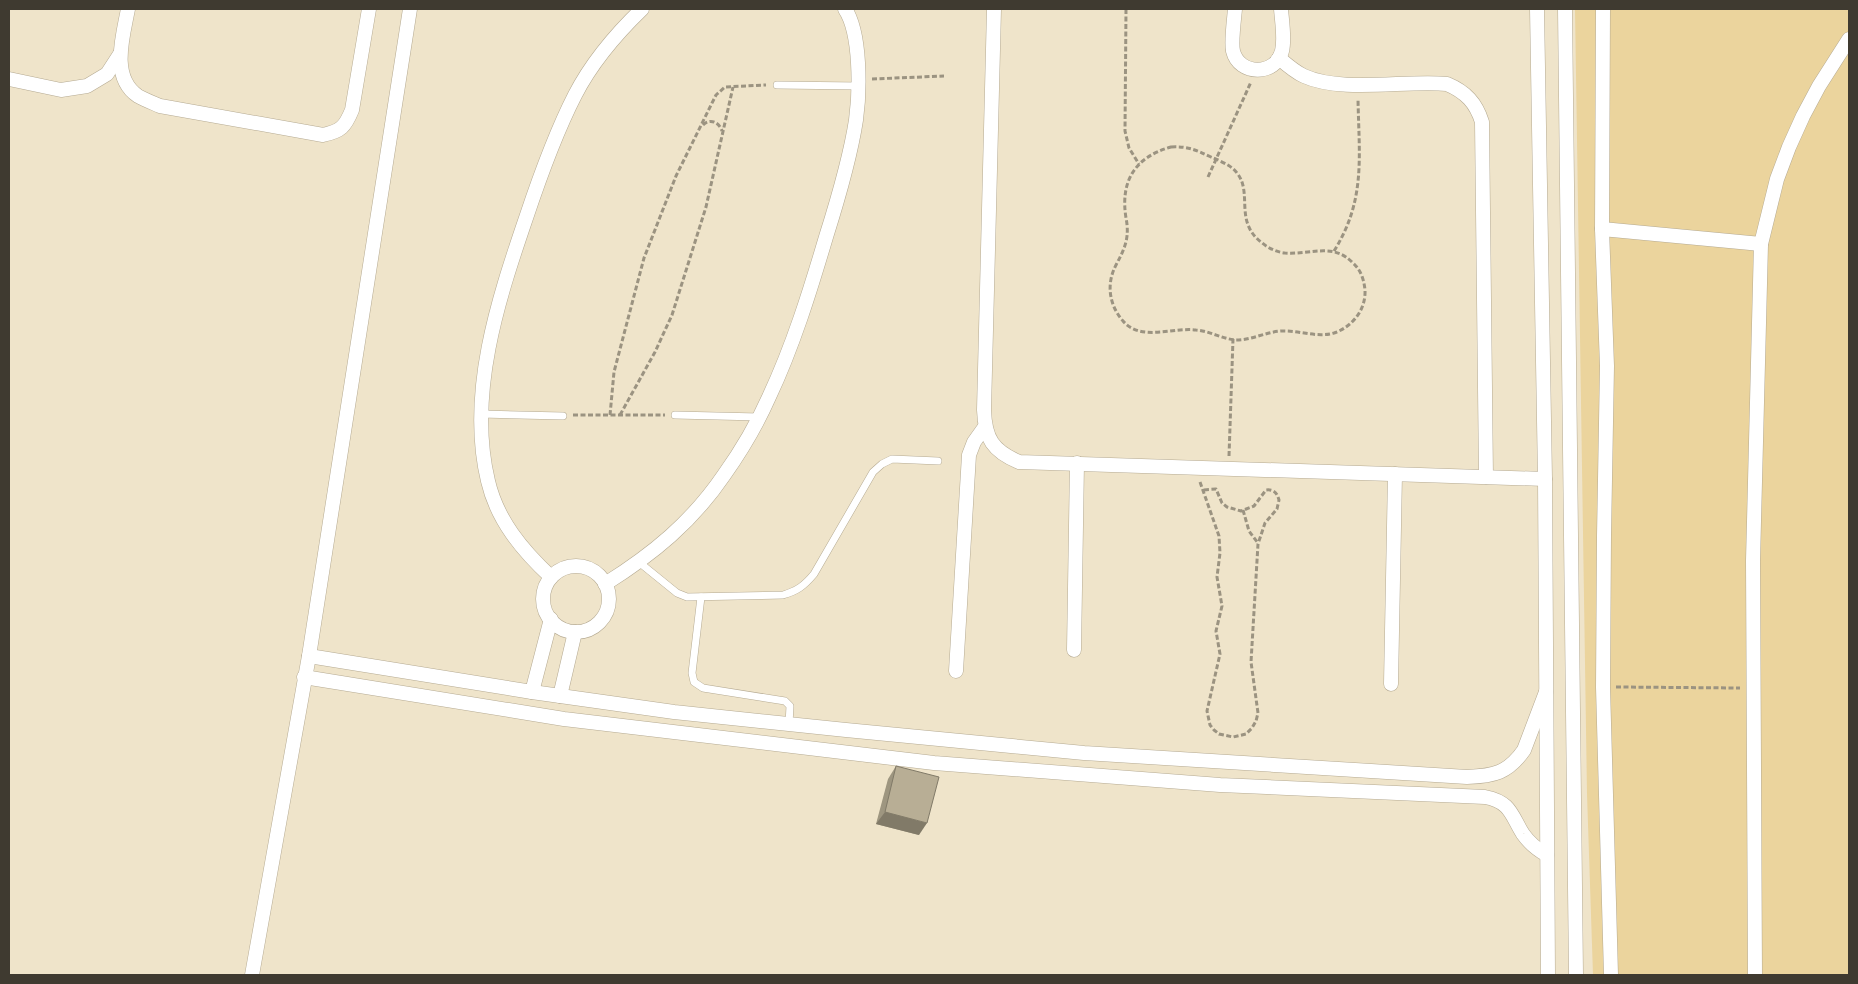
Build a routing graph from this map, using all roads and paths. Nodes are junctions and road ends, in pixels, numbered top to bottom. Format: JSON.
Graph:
{"nodes":[{"id":1,"x":128,"y":9,"type":"edge"},
{"id":2,"x":369,"y":9,"type":"edge"},
{"id":3,"x":410,"y":9,"type":"edge"},
{"id":4,"x":642,"y":9,"type":"edge"},
{"id":5,"x":845,"y":9,"type":"edge"},
{"id":6,"x":994,"y":9,"type":"edge"},
{"id":7,"x":1126,"y":9,"type":"edge"},
{"id":8,"x":1234,"y":9,"type":"edge"},
{"id":9,"x":1282,"y":9,"type":"edge"},
{"id":10,"x":1537,"y":9,"type":"edge"},
{"id":11,"x":1565,"y":9,"type":"edge"},
{"id":12,"x":1603,"y":9,"type":"edge"},
{"id":13,"x":1849,"y":39,"type":"edge"},
{"id":14,"x":120,"y":54,"type":"junction"},
{"id":15,"x":1279,"y":58,"type":"junction"},
{"id":16,"x":1256,"y":70,"type":"junction"},
{"id":17,"x":944,"y":76,"type":"dead end"},
{"id":18,"x":9,"y":80,"type":"edge"},
{"id":19,"x":859,"y":83,"type":"junction"},
{"id":20,"x":1358,"y":84,"type":"junction"},
{"id":21,"x":777,"y":85,"type":"joint"},
{"id":22,"x":733,"y":87,"type":"junction"},
{"id":23,"x":700,"y":127,"type":"junction"},
{"id":24,"x":722,"y":136,"type":"junction"},
{"id":25,"x":1217,"y":160,"type":"junction"},
{"id":26,"x":1139,"y":164,"type":"junction"},
{"id":27,"x":1208,"y":177,"type":"dead end"},
{"id":28,"x":1602,"y":229,"type":"junction"},
{"id":29,"x":1761,"y":244,"type":"junction"},
{"id":30,"x":1334,"y":251,"type":"junction"},
{"id":31,"x":1233,"y":339,"type":"junction"},
{"id":32,"x":480,"y":414,"type":"junction"},
{"id":33,"x":610,"y":415,"type":"junction"},
{"id":34,"x":620,"y":415,"type":"junction"},
{"id":35,"x":675,"y":415,"type":"joint"},
{"id":36,"x":563,"y":416,"type":"joint"},
{"id":37,"x":759,"y":417,"type":"junction"},
{"id":38,"x":984,"y":428,"type":"junction"},
{"id":39,"x":938,"y":461,"type":"dead end"},
{"id":40,"x":1077,"y":463,"type":"junction"},
{"id":41,"x":1194,"y":468,"type":"junction"},
{"id":42,"x":1229,"y":469,"type":"junction"},
{"id":43,"x":1396,"y":474,"type":"junction"},
{"id":44,"x":1486,"y":477,"type":"junction"},
{"id":45,"x":1545,"y":479,"type":"junction"},
{"id":46,"x":1203,"y":490,"type":"junction"},
{"id":47,"x":1243,"y":510,"type":"junction"},
{"id":48,"x":1258,"y":544,"type":"junction"},
{"id":49,"x":640,"y":562,"type":"junction"},
{"id":50,"x":551,"y":578,"type":"junction"},
{"id":51,"x":605,"y":584,"type":"junction"},
{"id":52,"x":701,"y":597,"type":"junction"},
{"id":53,"x":550,"y":619,"type":"junction"},
{"id":54,"x":575,"y":632,"type":"junction"},
{"id":55,"x":1074,"y":650,"type":"dead end"},
{"id":56,"x":309,"y":656,"type":"junction"},
{"id":57,"x":956,"y":671,"type":"dead end"},
{"id":58,"x":304,"y":677,"type":"junction"},
{"id":59,"x":1391,"y":684,"type":"dead end"},
{"id":60,"x":1603,"y":688,"type":"junction"},
{"id":61,"x":1754,"y":688,"type":"junction"},
{"id":62,"x":532,"y":692,"type":"junction"},
{"id":63,"x":1546,"y":692,"type":"junction"},
{"id":64,"x":560,"y":696,"type":"junction"},
{"id":65,"x":792,"y":725,"type":"junction"},
{"id":66,"x":794,"y":746,"type":"junction"},
{"id":67,"x":1547,"y":855,"type":"junction"},
{"id":68,"x":252,"y":975,"type":"edge"},
{"id":69,"x":1548,"y":975,"type":"edge"},
{"id":70,"x":1576,"y":975,"type":"edge"},
{"id":71,"x":1611,"y":975,"type":"edge"},
{"id":72,"x":1755,"y":975,"type":"edge"}],
"edges":[{"from":1,"to":14,"type":"street"},
{"from":2,"to":14,"type":"street"},
{"from":3,"to":56,"type":"street"},
{"from":4,"to":32,"type":"street"},
{"from":5,"to":19,"type":"street"},
{"from":6,"to":38,"type":"street"},
{"from":7,"to":26,"type":"path"},
{"from":8,"to":16,"type":"street"},
{"from":9,"to":15,"type":"street"},
{"from":10,"to":45,"type":"street"},
{"from":11,"to":70,"type":"street"},
{"from":12,"to":28,"type":"street"},
{"from":13,"to":29,"type":"street"},
{"from":14,"to":18,"type":"street"},
{"from":15,"to":16,"type":"street"},
{"from":15,"to":20,"type":"street"},
{"from":16,"to":25,"type":"path"},
{"from":17,"to":19,"type":"path"},
{"from":19,"to":21,"type":"lane"},
{"from":19,"to":37,"type":"street"},
{"from":20,"to":30,"type":"path"},
{"from":20,"to":44,"type":"street"},
{"from":21,"to":22,"type":"path"},
{"from":22,"to":23,"type":"path"},
{"from":22,"to":24,"type":"path"},
{"from":23,"to":24,"type":"path"},
{"from":23,"to":33,"type":"path"},
{"from":24,"to":34,"type":"path"},
{"from":25,"to":26,"type":"path"},
{"from":25,"to":27,"type":"path"},
{"from":25,"to":30,"type":"path"},
{"from":26,"to":31,"type":"path"},
{"from":28,"to":29,"type":"street"},
{"from":28,"to":60,"type":"street"},
{"from":29,"to":61,"type":"street"},
{"from":30,"to":31,"type":"path"},
{"from":31,"to":42,"type":"path"},
{"from":32,"to":36,"type":"lane"},
{"from":32,"to":50,"type":"street"},
{"from":33,"to":34,"type":"path"},
{"from":33,"to":36,"type":"path"},
{"from":34,"to":35,"type":"path"},
{"from":35,"to":37,"type":"lane"},
{"from":37,"to":49,"type":"street"},
{"from":38,"to":40,"type":"street"},
{"from":38,"to":57,"type":"street"},
{"from":39,"to":52,"type":"lane"},
{"from":40,"to":41,"type":"street"},
{"from":40,"to":55,"type":"street"},
{"from":41,"to":42,"type":"street"},
{"from":41,"to":46,"type":"path"},
{"from":42,"to":43,"type":"street"},
{"from":43,"to":44,"type":"street"},
{"from":43,"to":59,"type":"street"},
{"from":44,"to":45,"type":"street"},
{"from":45,"to":63,"type":"street"},
{"from":46,"to":47,"type":"path"},
{"from":46,"to":48,"type":"path"},
{"from":47,"to":48,"type":"path"},
{"from":47,"to":48,"type":"path"},
{"from":49,"to":51,"type":"street"},
{"from":49,"to":52,"type":"lane"},
{"from":50,"to":51,"type":"street"},
{"from":50,"to":53,"type":"street"},
{"from":51,"to":54,"type":"street"},
{"from":52,"to":65,"type":"lane"},
{"from":53,"to":54,"type":"street"},
{"from":53,"to":62,"type":"street"},
{"from":54,"to":64,"type":"street"},
{"from":56,"to":58,"type":"street"},
{"from":56,"to":62,"type":"street"},
{"from":58,"to":66,"type":"street"},
{"from":58,"to":68,"type":"street"},
{"from":60,"to":61,"type":"path"},
{"from":60,"to":71,"type":"street"},
{"from":61,"to":72,"type":"street"},
{"from":62,"to":64,"type":"street"},
{"from":63,"to":65,"type":"street"},
{"from":63,"to":67,"type":"street"},
{"from":64,"to":65,"type":"street"},
{"from":65,"to":66,"type":"street"},
{"from":66,"to":67,"type":"street"},
{"from":67,"to":69,"type":"street"}]}
